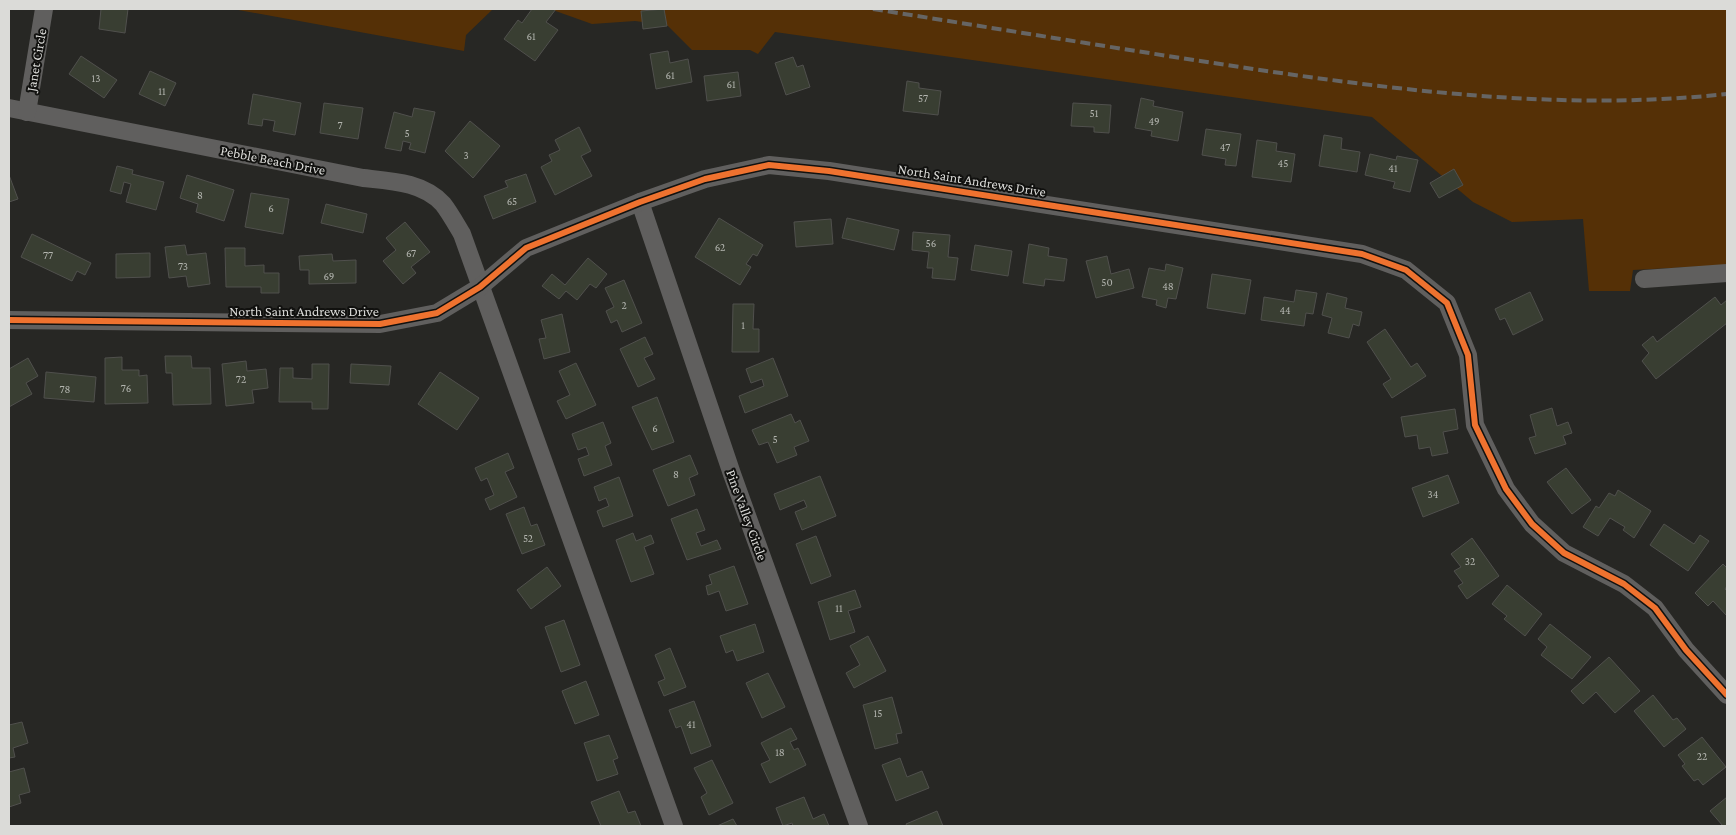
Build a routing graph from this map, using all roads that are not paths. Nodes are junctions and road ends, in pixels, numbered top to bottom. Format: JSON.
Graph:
{"nodes":[{"id":1,"x":44,"y":9,"type":"edge"},
{"id":2,"x":9,"y":108,"type":"edge"},
{"id":3,"x":27,"y":112,"type":"junction"},
{"id":4,"x":640,"y":202,"type":"junction"},
{"id":5,"x":1727,"y":273,"type":"edge"},
{"id":6,"x":1644,"y":279,"type":"dead end"},
{"id":7,"x":480,"y":287,"type":"junction"},
{"id":8,"x":9,"y":320,"type":"edge"},
{"id":9,"x":1727,"y":695,"type":"edge"},
{"id":10,"x":674,"y":826,"type":"edge"},
{"id":11,"x":860,"y":826,"type":"edge"}],
"edges":[{"from":1,"to":3,"type":"street","name":"Janet Circle"},
{"from":2,"to":3,"type":"street","name":"Pebble Beach Drive"},
{"from":3,"to":7,"type":"street","name":"Pebble Beach Drive"},
{"from":4,"to":7,"type":"street","name":"North Saint Andrews Drive"},
{"from":4,"to":9,"type":"street","name":"North Saint Andrews Drive"},
{"from":4,"to":11,"type":"street","name":"Pine Valley Circle"},
{"from":5,"to":6,"type":"street"},
{"from":7,"to":8,"type":"street","name":"North Saint Andrews Drive"},
{"from":7,"to":10,"type":"street"}]}
